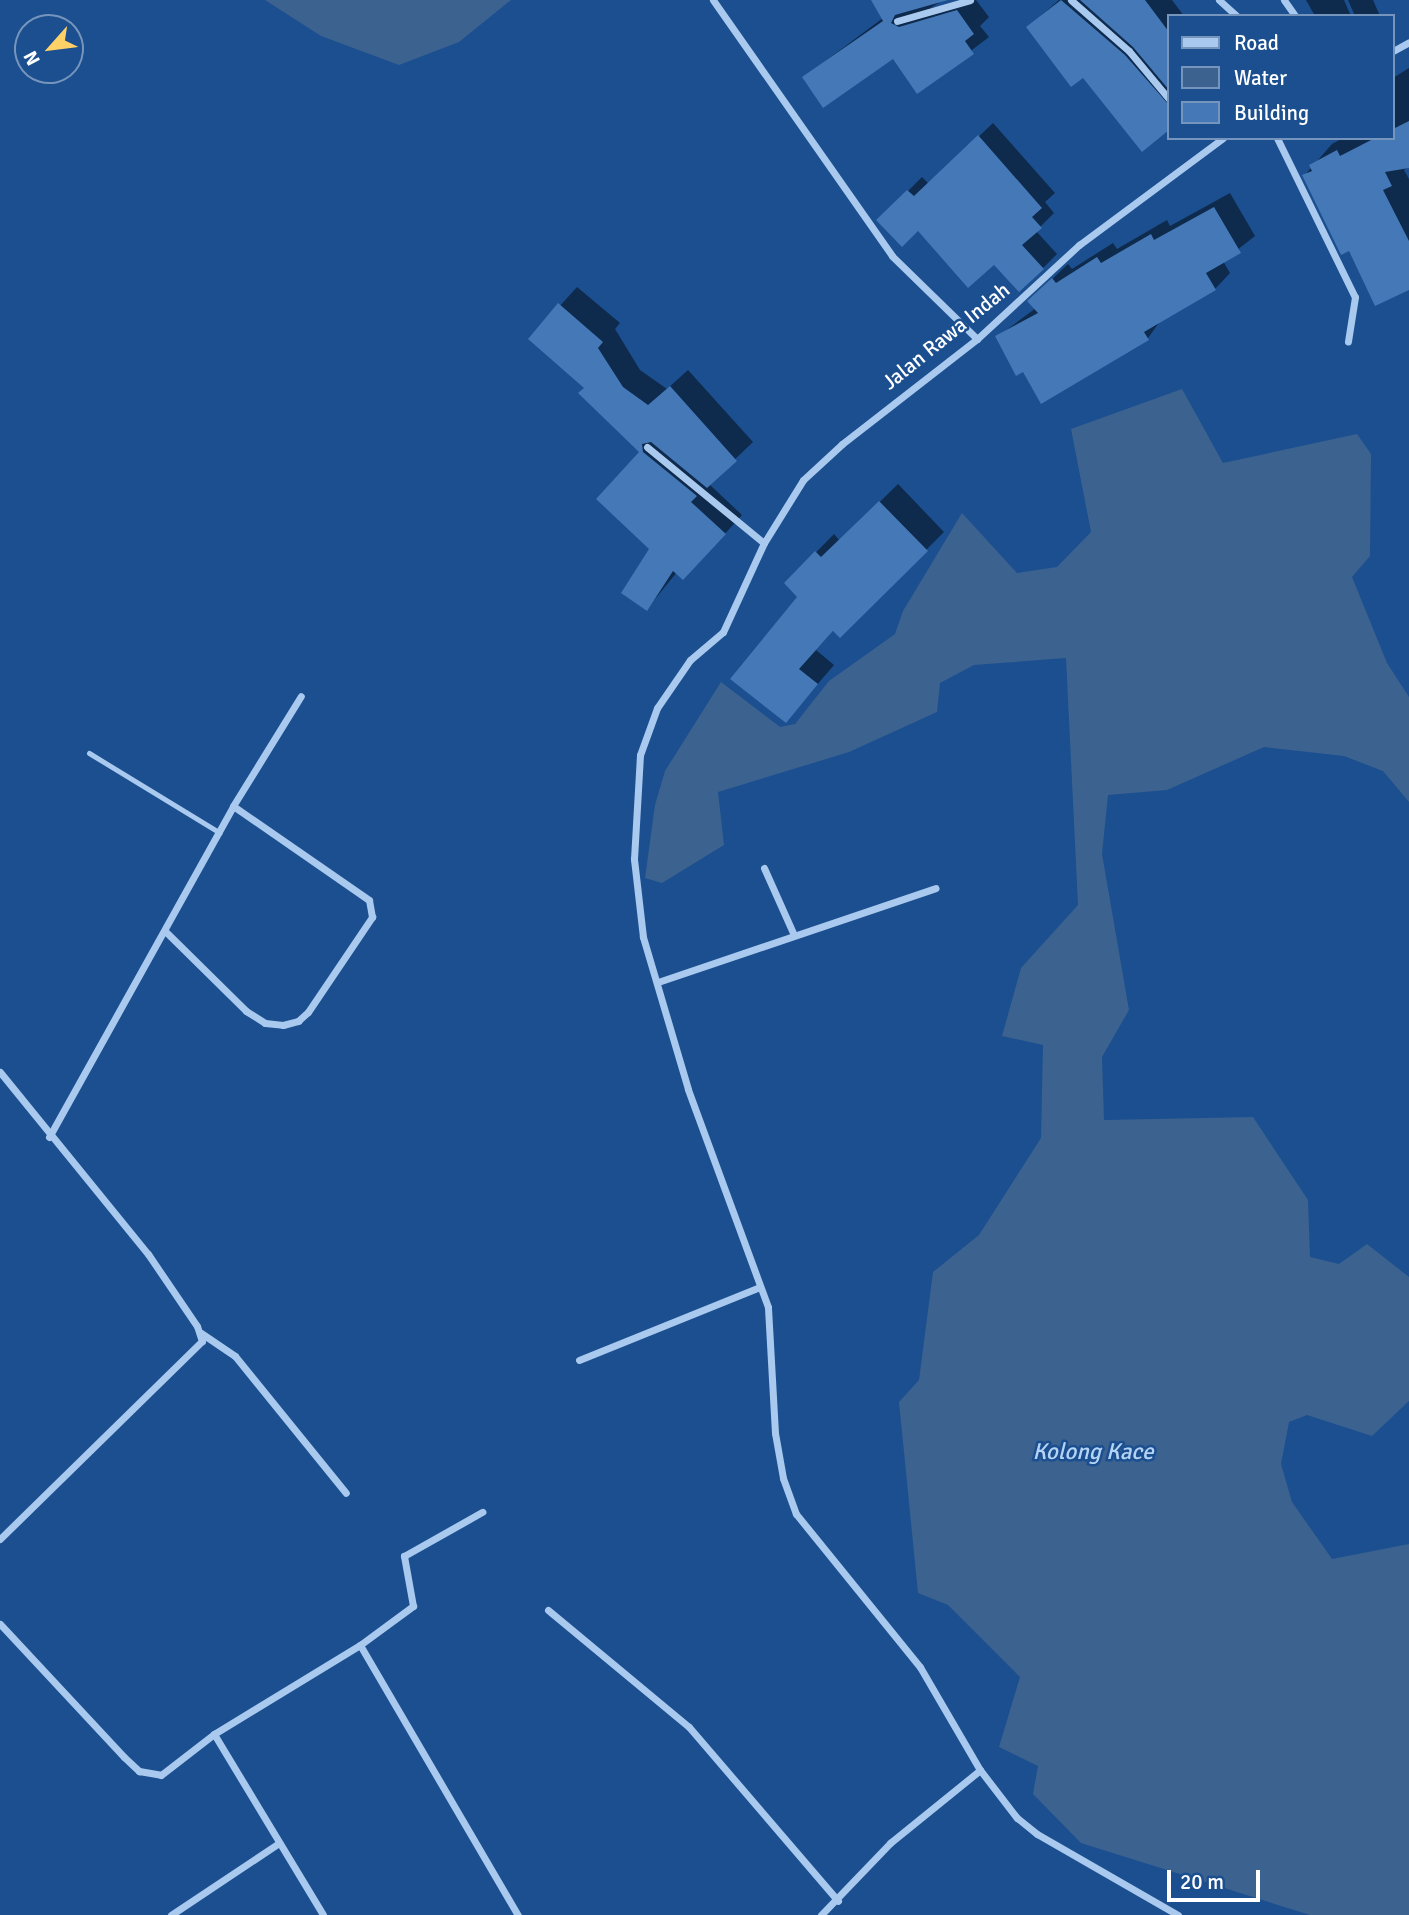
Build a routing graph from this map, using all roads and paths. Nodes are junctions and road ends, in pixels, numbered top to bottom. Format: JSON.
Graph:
{"nodes":[{"id":1,"x":713,"y":0,"type":"edge"},
{"id":2,"x":970,"y":0,"type":"edge"},
{"id":3,"x":1071,"y":0,"type":"edge"},
{"id":4,"x":1219,"y":0,"type":"edge"},
{"id":5,"x":1235,"y":14,"type":"edge"},
{"id":6,"x":897,"y":21,"type":"dead end"},
{"id":7,"x":1168,"y":98,"type":"edge"},
{"id":8,"x":1220,"y":140,"type":"edge"},
{"id":9,"x":1277,"y":140,"type":"edge"},
{"id":10,"x":977,"y":338,"type":"junction"},
{"id":11,"x":1348,"y":341,"type":"dead end"},
{"id":12,"x":647,"y":447,"type":"dead end"},
{"id":13,"x":765,"y":543,"type":"junction"},
{"id":14,"x":301,"y":696,"type":"dead end"},
{"id":15,"x":89,"y":753,"type":"dead end"},
{"id":16,"x":233,"y":806,"type":"junction"},
{"id":17,"x":220,"y":833,"type":"junction"},
{"id":18,"x":764,"y":867,"type":"dead end"},
{"id":19,"x":936,"y":888,"type":"dead end"},
{"id":20,"x":165,"y":931,"type":"junction"},
{"id":21,"x":794,"y":935,"type":"junction"},
{"id":22,"x":658,"y":982,"type":"junction"},
{"id":23,"x":0,"y":1072,"type":"edge"},
{"id":24,"x":49,"y":1137,"type":"junction"},
{"id":25,"x":760,"y":1287,"type":"junction"},
{"id":26,"x":201,"y":1333,"type":"junction"},
{"id":27,"x":579,"y":1360,"type":"dead end"},
{"id":28,"x":346,"y":1493,"type":"dead end"},
{"id":29,"x":482,"y":1512,"type":"dead end"},
{"id":30,"x":0,"y":1539,"type":"edge"},
{"id":31,"x":548,"y":1610,"type":"dead end"},
{"id":32,"x":0,"y":1625,"type":"edge"},
{"id":33,"x":360,"y":1645,"type":"junction"},
{"id":34,"x":214,"y":1734,"type":"junction"},
{"id":35,"x":980,"y":1770,"type":"junction"},
{"id":36,"x":279,"y":1843,"type":"junction"},
{"id":37,"x":838,"y":1901,"type":"junction"},
{"id":38,"x":171,"y":1915,"type":"edge"},
{"id":39,"x":323,"y":1915,"type":"edge"},
{"id":40,"x":518,"y":1915,"type":"edge"},
{"id":41,"x":821,"y":1915,"type":"edge"},
{"id":42,"x":1178,"y":1915,"type":"edge"}],
"edges":[{"from":1,"to":10,"type":"street"},
{"from":2,"to":6,"type":"street"},
{"from":3,"to":7,"type":"street"},
{"from":4,"to":5,"type":"street"},
{"from":8,"to":10,"type":"street","name":"Jalan Rawa Indah"},
{"from":9,"to":11,"type":"street"},
{"from":10,"to":13,"type":"street","name":"Jalan Rawa Indah"},
{"from":12,"to":13,"type":"street"},
{"from":13,"to":22,"type":"street","name":"Jalan Rawa Indah"},
{"from":14,"to":16,"type":"street"},
{"from":15,"to":17,"type":"lane"},
{"from":16,"to":17,"type":"street"},
{"from":16,"to":20,"type":"street"},
{"from":17,"to":20,"type":"street"},
{"from":18,"to":21,"type":"street"},
{"from":19,"to":21,"type":"street"},
{"from":20,"to":24,"type":"street"},
{"from":21,"to":22,"type":"street"},
{"from":22,"to":25,"type":"street","name":"Jalan Rawa Indah"},
{"from":23,"to":24,"type":"street"},
{"from":24,"to":26,"type":"street"},
{"from":25,"to":27,"type":"street"},
{"from":25,"to":35,"type":"street","name":"Jalan Rawa Indah"},
{"from":26,"to":28,"type":"street"},
{"from":26,"to":30,"type":"street"},
{"from":29,"to":33,"type":"street"},
{"from":31,"to":37,"type":"street"},
{"from":32,"to":34,"type":"street"},
{"from":33,"to":34,"type":"street"},
{"from":33,"to":40,"type":"street"},
{"from":34,"to":36,"type":"street"},
{"from":35,"to":37,"type":"street"},
{"from":35,"to":42,"type":"street","name":"Jalan Rawa Indah"},
{"from":36,"to":38,"type":"street"},
{"from":36,"to":39,"type":"street"},
{"from":37,"to":41,"type":"street"}]}
